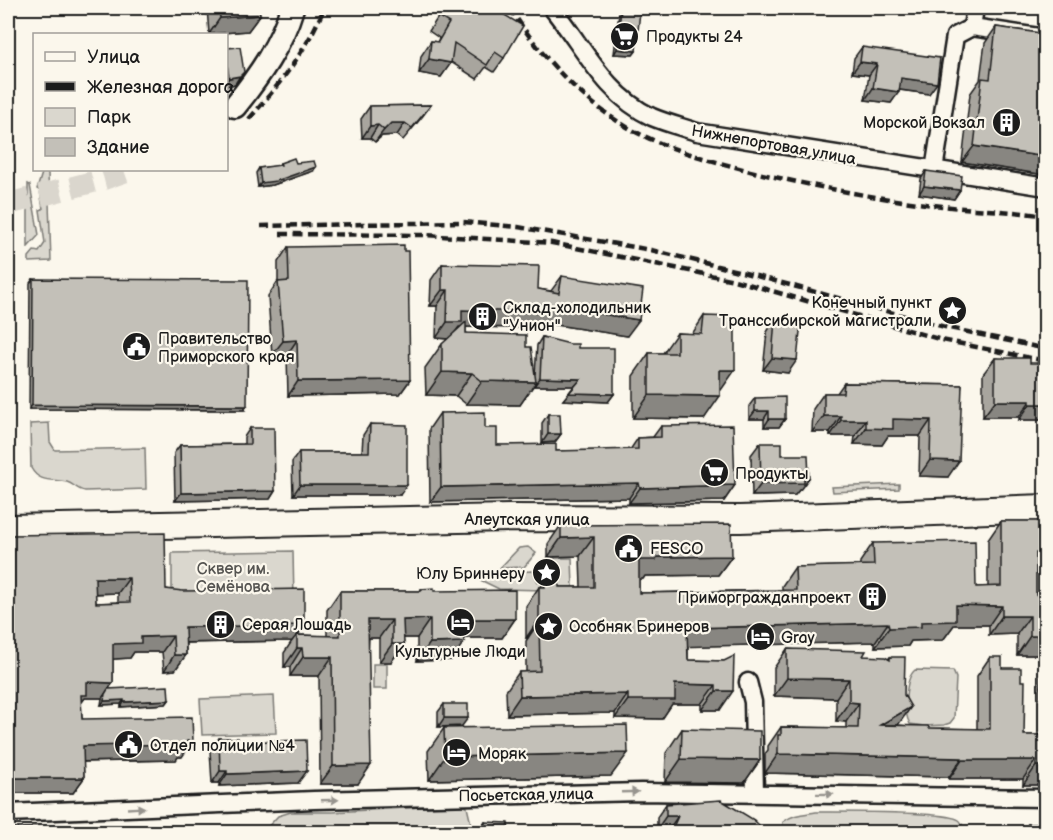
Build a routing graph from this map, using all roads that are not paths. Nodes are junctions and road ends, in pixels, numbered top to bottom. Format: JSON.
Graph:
{"nodes":[{"id":1,"x":292,"y":8,"type":"edge"},
{"id":2,"x":552,"y":8,"type":"edge"},
{"id":3,"x":975,"y":8,"type":"edge"},
{"id":4,"x":972,"y":27,"type":"junction"},
{"id":5,"x":1046,"y":38,"type":"edge"},
{"id":6,"x":235,"y":106,"type":"dead end"},
{"id":7,"x":934,"y":170,"type":"junction"},
{"id":8,"x":1046,"y":187,"type":"edge"},
{"id":9,"x":1046,"y":508,"type":"edge"},
{"id":10,"x":8,"y":528,"type":"edge"},
{"id":11,"x":748,"y":682,"type":"dead end"},
{"id":12,"x":755,"y":792,"type":"junction"},
{"id":13,"x":1046,"y":798,"type":"edge"},
{"id":14,"x":8,"y":813,"type":"edge"}],
"edges":[{"from":1,"to":6,"type":"main road"},
{"from":2,"to":7,"type":"street","name":"Нижнепортовая улица"},
{"from":3,"to":4,"type":"street"},
{"from":4,"to":5,"type":"street"},
{"from":4,"to":7,"type":"street"},
{"from":7,"to":8,"type":"street","name":"Нижнепортовая улица"},
{"from":9,"to":10,"type":"main road","name":"Алеутская улица"},
{"from":11,"to":12,"type":"street"},
{"from":12,"to":13,"type":"street","name":"Посьетская улица","one_way":true},
{"from":14,"to":12,"type":"street","name":"Посьетская улица","one_way":true}]}
